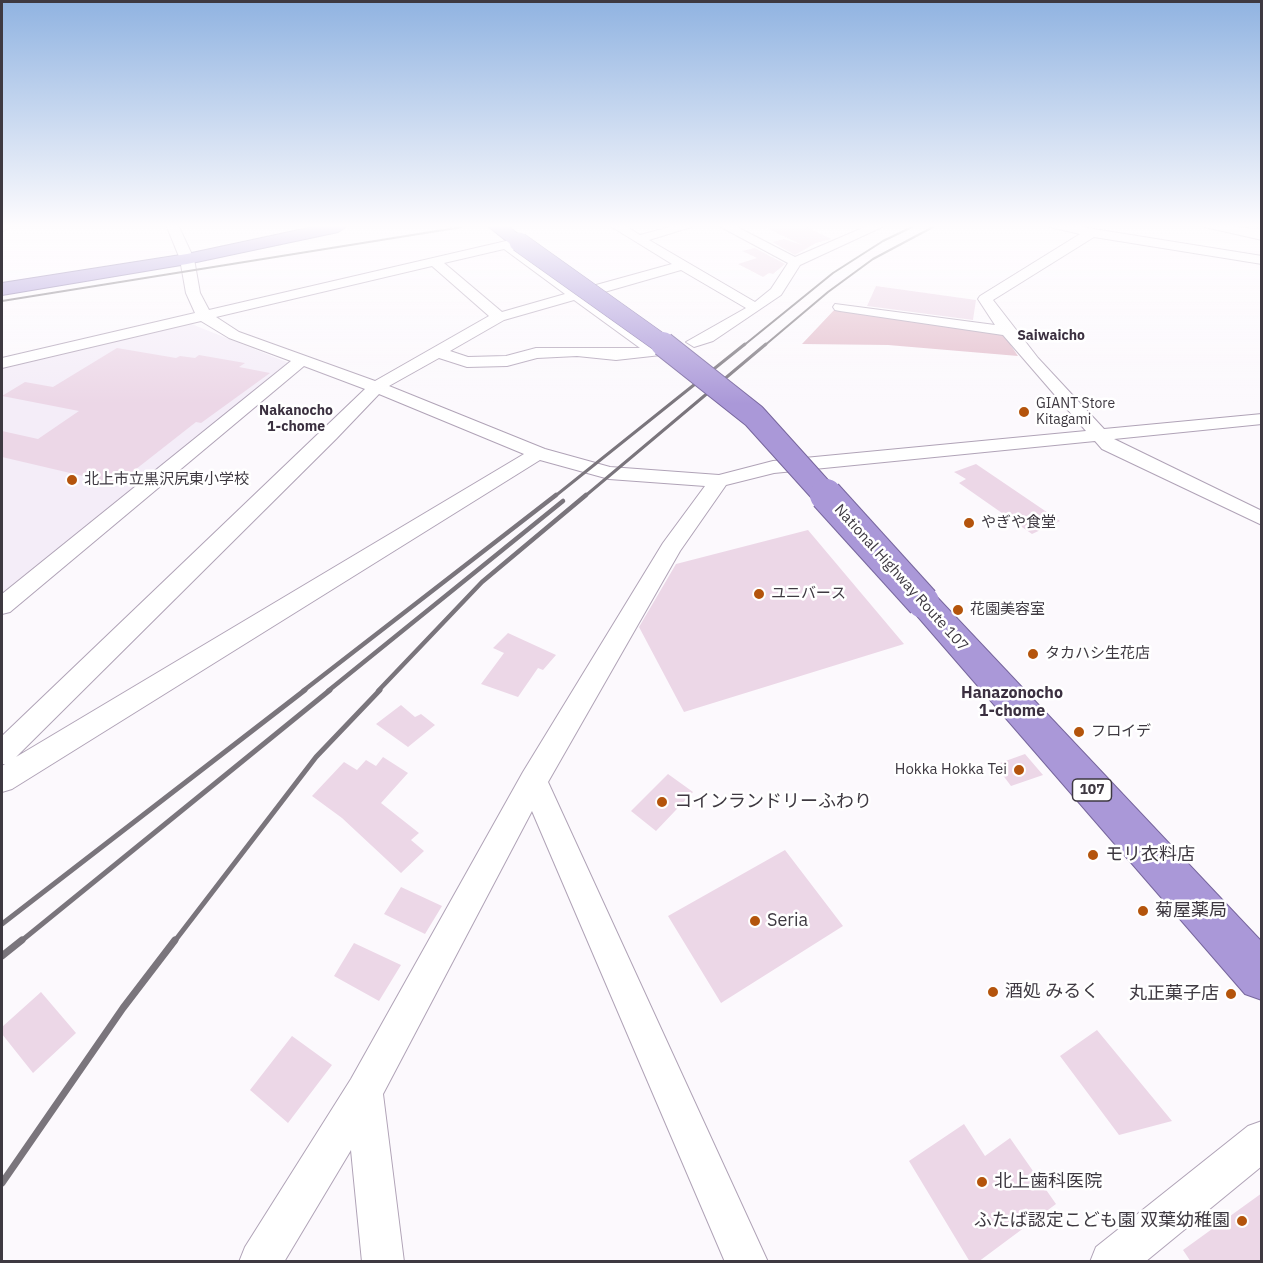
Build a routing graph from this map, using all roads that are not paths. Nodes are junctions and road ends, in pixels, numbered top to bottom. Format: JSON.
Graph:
{"nodes":[{"id":1,"x":21,"y":286,"type":"edge"},
{"id":2,"x":192,"y":286,"type":"edge"},
{"id":3,"x":333,"y":286,"type":"edge"},
{"id":4,"x":463,"y":286,"type":"edge"},
{"id":5,"x":564,"y":286,"type":"edge"},
{"id":6,"x":575,"y":286,"type":"edge"},
{"id":7,"x":608,"y":286,"type":"edge"},
{"id":8,"x":719,"y":286,"type":"edge"},
{"id":9,"x":780,"y":286,"type":"edge"},
{"id":10,"x":1006,"y":286,"type":"edge"},
{"id":11,"x":2,"y":289,"type":"edge"},
{"id":12,"x":575,"y":295,"type":"junction"},
{"id":13,"x":756,"y":308,"type":"junction"},
{"id":14,"x":840,"y":308,"type":"dead end"},
{"id":15,"x":204,"y":316,"type":"junction"},
{"id":16,"x":499,"y":317,"type":"junction"},
{"id":17,"x":1007,"y":331,"type":"junction"},
{"id":18,"x":694,"y":342,"type":"dead end"},
{"id":19,"x":437,"y":352,"type":"junction"},
{"id":20,"x":301,"y":361,"type":"junction"},
{"id":21,"x":2,"y":363,"type":"edge"},
{"id":22,"x":376,"y":387,"type":"junction"},
{"id":23,"x":1262,"y":419,"type":"edge"},
{"id":24,"x":1101,"y":434,"type":"junction"},
{"id":25,"x":538,"y":453,"type":"junction"},
{"id":26,"x":719,"y":481,"type":"junction"},
{"id":27,"x":1262,"y":519,"type":"edge"},
{"id":28,"x":2,"y":606,"type":"edge"},
{"id":29,"x":2,"y":753,"type":"edge"},
{"id":30,"x":2,"y":780,"type":"edge"},
{"id":31,"x":534,"y":781,"type":"junction"},
{"id":32,"x":1262,"y":977,"type":"edge"},
{"id":33,"x":364,"y":1092,"type":"junction"},
{"id":34,"x":1262,"y":1140,"type":"edge"},
{"id":35,"x":260,"y":1262,"type":"edge"},
{"id":36,"x":383,"y":1262,"type":"edge"},
{"id":37,"x":747,"y":1262,"type":"edge"},
{"id":38,"x":1111,"y":1262,"type":"edge"}],
"edges":[{"from":1,"to":11,"type":"highway"},
{"from":2,"to":15,"type":"street"},
{"from":3,"to":15,"type":"street"},
{"from":4,"to":16,"type":"street"},
{"from":5,"to":12,"type":"street"},
{"from":6,"to":32,"type":"highway","name":"National Highway Route 107","number":"107","bridge":true},
{"from":7,"to":12,"type":"street"},
{"from":8,"to":13,"type":"street"},
{"from":9,"to":13,"type":"street"},
{"from":10,"to":17,"type":"street"},
{"from":12,"to":16,"type":"street"},
{"from":12,"to":19,"type":"street"},
{"from":13,"to":18,"type":"street"},
{"from":14,"to":17,"type":"street"},
{"from":15,"to":20,"type":"street"},
{"from":15,"to":21,"type":"street"},
{"from":16,"to":19,"type":"street"},
{"from":17,"to":24,"type":"street"},
{"from":19,"to":22,"type":"street"},
{"from":20,"to":22,"type":"street"},
{"from":20,"to":28,"type":"street"},
{"from":22,"to":25,"type":"street"},
{"from":22,"to":29,"type":"street"},
{"from":23,"to":24,"type":"street"},
{"from":24,"to":26,"type":"street"},
{"from":24,"to":27,"type":"street"},
{"from":25,"to":26,"type":"street"},
{"from":25,"to":30,"type":"street"},
{"from":26,"to":31,"type":"street"},
{"from":31,"to":33,"type":"street"},
{"from":31,"to":37,"type":"street"},
{"from":33,"to":35,"type":"street"},
{"from":33,"to":36,"type":"street"},
{"from":34,"to":38,"type":"street"}]}
